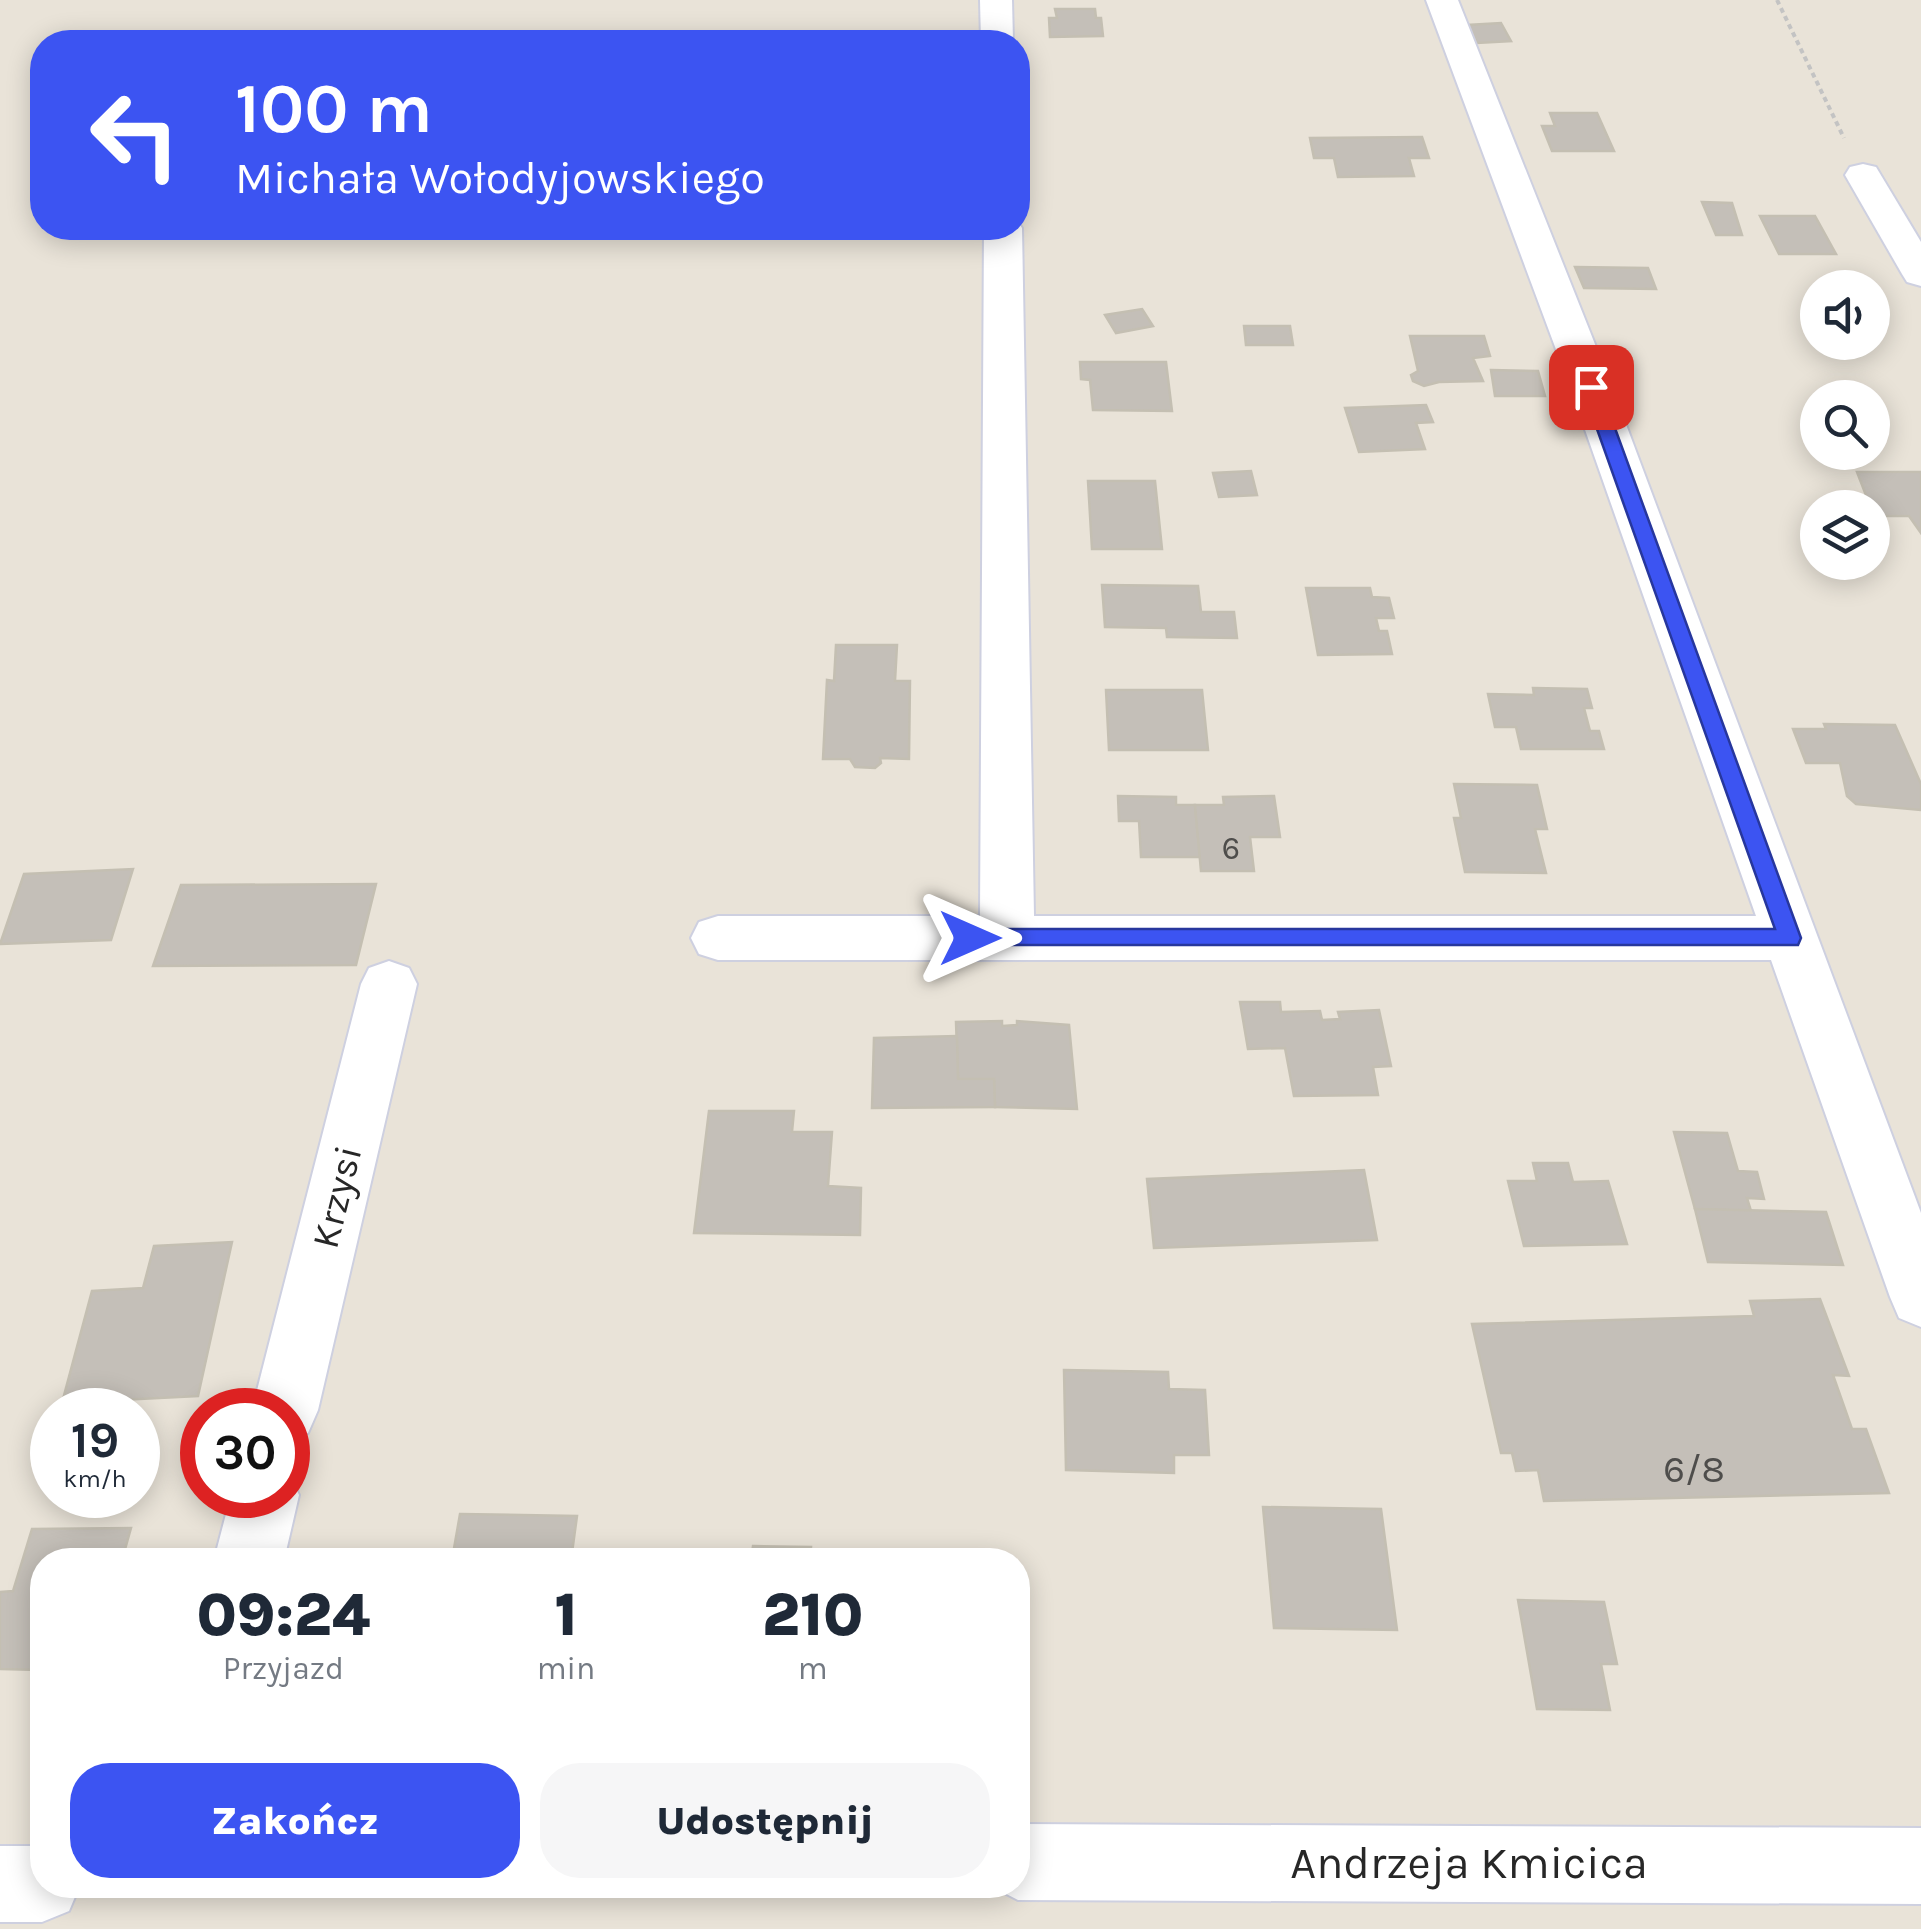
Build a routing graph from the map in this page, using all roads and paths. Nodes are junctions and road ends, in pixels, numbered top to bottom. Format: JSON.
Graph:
{"nodes":[{"id":1,"x":996,"y":0,"type":"edge"},
{"id":2,"x":1442,"y":0,"type":"edge"},
{"id":3,"x":1777,"y":0,"type":"edge"},
{"id":4,"x":997,"y":30,"type":"edge"},
{"id":5,"x":1863,"y":174,"type":"joint"},
{"id":6,"x":1004,"y":240,"type":"edge"},
{"id":7,"x":1921,"y":274,"type":"edge"},
{"id":8,"x":718,"y":938,"type":"dead end"},
{"id":9,"x":1007,"y":938,"type":"junction"},
{"id":10,"x":1790,"y":938,"type":"junction"},
{"id":11,"x":388,"y":984,"type":"dead end"},
{"id":12,"x":1921,"y":1297,"type":"edge"},
{"id":13,"x":290,"y":1388,"type":"edge"},
{"id":14,"x":259,"y":1518,"type":"edge"},
{"id":15,"x":252,"y":1548,"type":"edge"},
{"id":16,"x":1030,"y":1862,"type":"edge"},
{"id":17,"x":1921,"y":1866,"type":"edge"},
{"id":18,"x":0,"y":1884,"type":"edge"},
{"id":19,"x":30,"y":1884,"type":"edge"}],
"edges":[{"from":1,"to":4,"type":"street"},
{"from":2,"to":10,"type":"street"},
{"from":3,"to":5,"type":"path"},
{"from":5,"to":7,"type":"street"},
{"from":6,"to":9,"type":"street"},
{"from":8,"to":9,"type":"street"},
{"from":9,"to":10,"type":"street"},
{"from":10,"to":12,"type":"street"},
{"from":11,"to":13,"type":"street","name":"Krzysi"},
{"from":14,"to":15,"type":"street"},
{"from":16,"to":17,"type":"street","name":"Andrzeja Kmicica"},
{"from":18,"to":19,"type":"street"}]}
